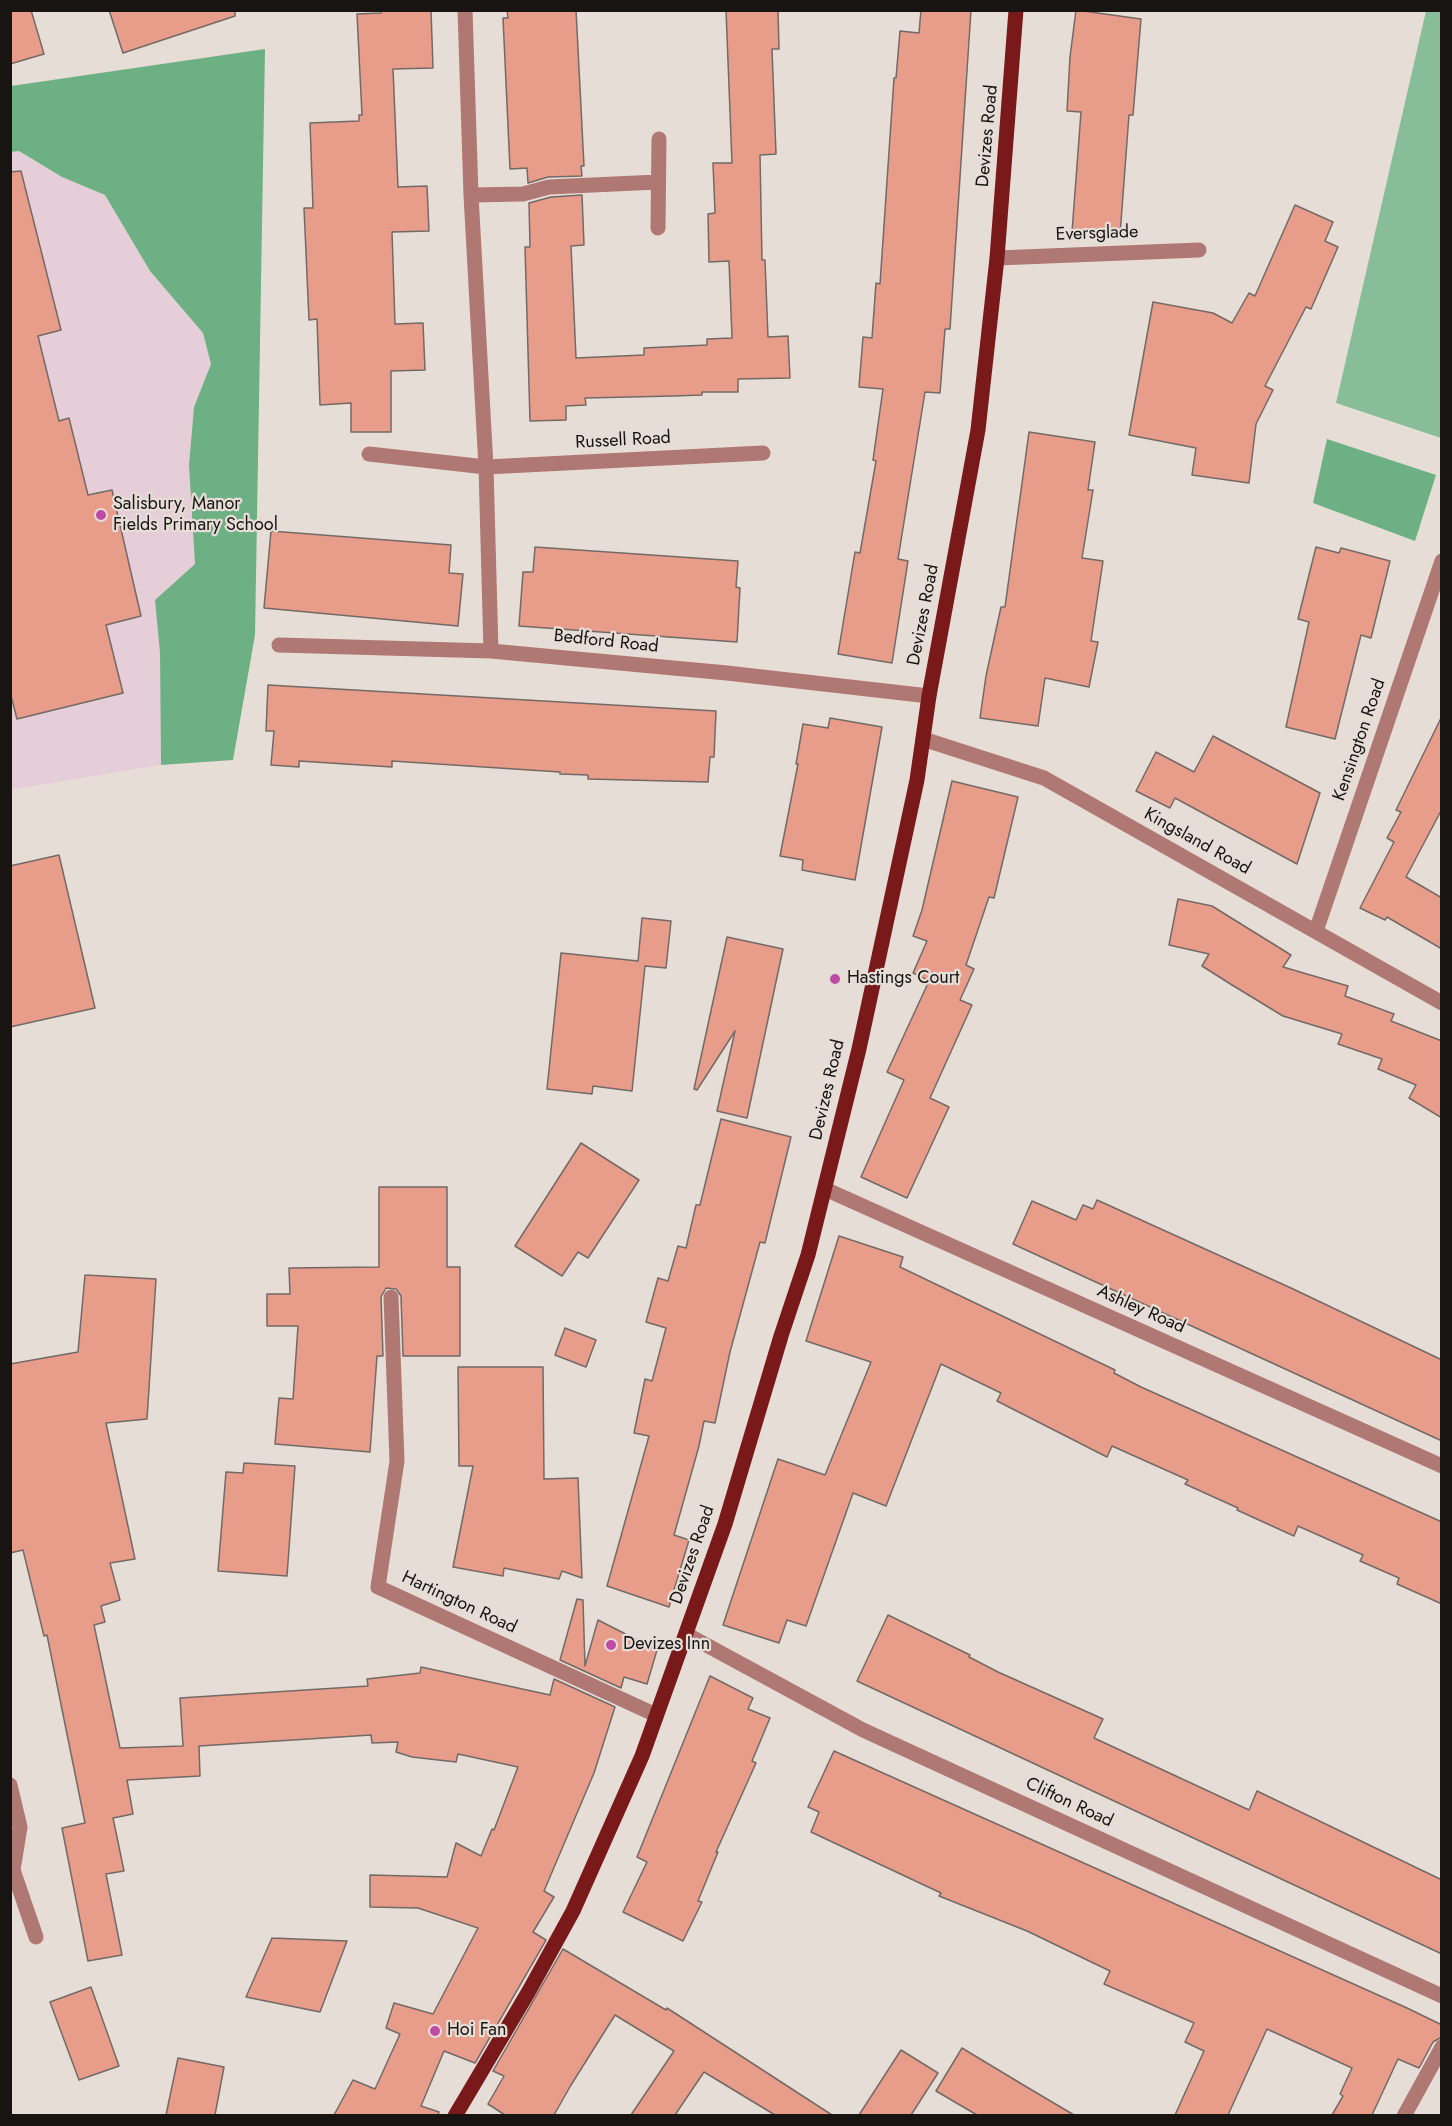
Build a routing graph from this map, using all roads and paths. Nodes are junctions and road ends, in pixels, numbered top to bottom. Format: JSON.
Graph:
{"nodes":[{"id":1,"x":465,"y":10,"type":"edge"},
{"id":2,"x":1016,"y":10,"type":"edge"},
{"id":3,"x":659,"y":138,"type":"dead end"},
{"id":4,"x":658,"y":182,"type":"junction"},
{"id":5,"x":471,"y":195,"type":"junction"},
{"id":6,"x":658,"y":228,"type":"dead end"},
{"id":7,"x":1200,"y":250,"type":"dead end"},
{"id":8,"x":997,"y":258,"type":"junction"},
{"id":9,"x":369,"y":453,"type":"dead end"},
{"id":10,"x":763,"y":453,"type":"dead end"},
{"id":11,"x":486,"y":467,"type":"junction"},
{"id":12,"x":1442,"y":561,"type":"edge"},
{"id":13,"x":279,"y":645,"type":"dead end"},
{"id":14,"x":491,"y":651,"type":"junction"},
{"id":15,"x":929,"y":696,"type":"junction"},
{"id":16,"x":923,"y":740,"type":"junction"},
{"id":17,"x":1316,"y":931,"type":"junction"},
{"id":18,"x":1442,"y":1003,"type":"edge"},
{"id":19,"x":825,"y":1189,"type":"junction"},
{"id":20,"x":391,"y":1297,"type":"dead end"},
{"id":21,"x":1442,"y":1466,"type":"edge"},
{"id":22,"x":686,"y":1634,"type":"junction"},
{"id":23,"x":656,"y":1715,"type":"junction"},
{"id":24,"x":10,"y":1785,"type":"edge"},
{"id":25,"x":12,"y":1870,"type":"edge"},
{"id":26,"x":36,"y":1937,"type":"dead end"},
{"id":27,"x":1442,"y":1996,"type":"edge"},
{"id":28,"x":1442,"y":2047,"type":"edge"},
{"id":29,"x":454,"y":2115,"type":"edge"},
{"id":30,"x":1404,"y":2115,"type":"edge"}],
"edges":[{"from":1,"to":5,"type":"street"},
{"from":2,"to":8,"type":"main road","name":"Devizes Road"},
{"from":3,"to":4,"type":"street"},
{"from":4,"to":5,"type":"street"},
{"from":4,"to":6,"type":"street"},
{"from":5,"to":11,"type":"street"},
{"from":7,"to":8,"type":"street","name":"Eversglade"},
{"from":8,"to":15,"type":"main road","name":"Devizes Road"},
{"from":9,"to":11,"type":"street","name":"Russell Road"},
{"from":10,"to":11,"type":"street","name":"Russell Road"},
{"from":11,"to":14,"type":"street"},
{"from":12,"to":17,"type":"street","name":"Kensington Road"},
{"from":13,"to":14,"type":"street","name":"Bedford Road"},
{"from":14,"to":15,"type":"street","name":"Bedford Road"},
{"from":15,"to":16,"type":"main road","name":"Devizes Road"},
{"from":16,"to":17,"type":"street","name":"Kingsland Road"},
{"from":16,"to":19,"type":"main road","name":"Devizes Road"},
{"from":17,"to":18,"type":"street","name":"Kingsland Road"},
{"from":19,"to":21,"type":"street","name":"Ashley Road"},
{"from":19,"to":22,"type":"main road","name":"Devizes Road"},
{"from":20,"to":23,"type":"street","name":"Hartington Road"},
{"from":22,"to":23,"type":"main road","name":"Devizes Road"},
{"from":22,"to":27,"type":"street","name":"Clifton Road"},
{"from":23,"to":29,"type":"main road","name":"Devizes Road"},
{"from":24,"to":25,"type":"street"},
{"from":25,"to":26,"type":"street"},
{"from":28,"to":30,"type":"street"}]}
